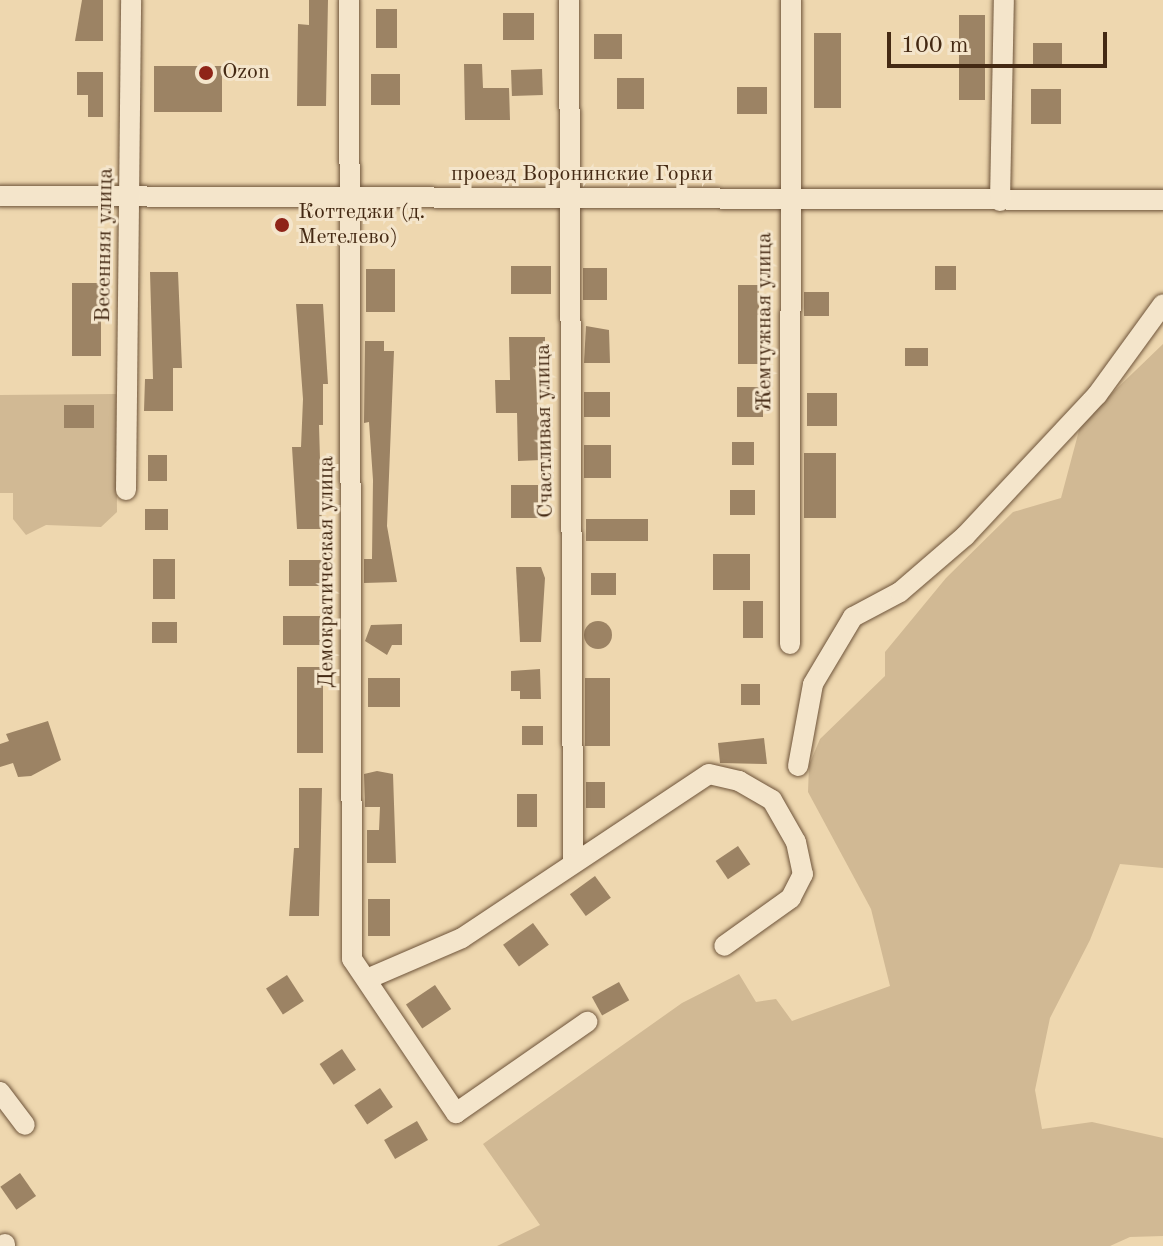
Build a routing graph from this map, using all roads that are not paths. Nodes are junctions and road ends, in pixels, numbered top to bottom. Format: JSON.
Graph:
{"nodes":[{"id":1,"x":131,"y":0,"type":"edge"},
{"id":2,"x":349,"y":0,"type":"edge"},
{"id":3,"x":569,"y":0,"type":"edge"},
{"id":4,"x":791,"y":0,"type":"edge"},
{"id":5,"x":1004,"y":0,"type":"edge"},
{"id":6,"x":0,"y":196,"type":"edge"},
{"id":7,"x":130,"y":197,"type":"junction"},
{"id":8,"x":349,"y":198,"type":"junction"},
{"id":9,"x":567,"y":199,"type":"junction"},
{"id":10,"x":789,"y":200,"type":"junction"},
{"id":11,"x":1163,"y":200,"type":"edge"},
{"id":12,"x":1000,"y":201,"type":"junction"},
{"id":13,"x":1163,"y":304,"type":"edge"},
{"id":14,"x":126,"y":490,"type":"dead end"},
{"id":15,"x":790,"y":644,"type":"dead end"},
{"id":16,"x":798,"y":766,"type":"dead end"},
{"id":17,"x":573,"y":862,"type":"junction"},
{"id":18,"x":724,"y":946,"type":"dead end"},
{"id":19,"x":367,"y":979,"type":"junction"},
{"id":20,"x":587,"y":1022,"type":"dead end"},
{"id":21,"x":0,"y":1092,"type":"edge"},
{"id":22,"x":25,"y":1125,"type":"dead end"}],
"edges":[{"from":1,"to":7,"type":"street","name":"Весенняя улица"},
{"from":2,"to":8,"type":"street","name":"Демократическая улица"},
{"from":3,"to":9,"type":"street","name":"Счастливая улица"},
{"from":4,"to":10,"type":"street","name":"Жемчужная улица"},
{"from":5,"to":12,"type":"street"},
{"from":6,"to":7,"type":"street","name":"проезд Воронинские Горки"},
{"from":7,"to":8,"type":"street","name":"проезд Воронинские Горки"},
{"from":7,"to":14,"type":"street","name":"Весенняя улица"},
{"from":8,"to":9,"type":"street","name":"проезд Воронинские Горки"},
{"from":8,"to":19,"type":"street","name":"Демократическая улица"},
{"from":9,"to":10,"type":"street","name":"проезд Воронинские Горки"},
{"from":9,"to":17,"type":"street","name":"Счастливая улица"},
{"from":10,"to":12,"type":"street","name":"проезд Воронинские Горки"},
{"from":10,"to":15,"type":"street","name":"Жемчужная улица"},
{"from":11,"to":12,"type":"street","name":"проезд Воронинские Горки"},
{"from":13,"to":16,"type":"street"},
{"from":17,"to":18,"type":"street"},
{"from":17,"to":19,"type":"street"},
{"from":19,"to":20,"type":"street","name":"Демократическая улица"},
{"from":21,"to":22,"type":"street"}]}
